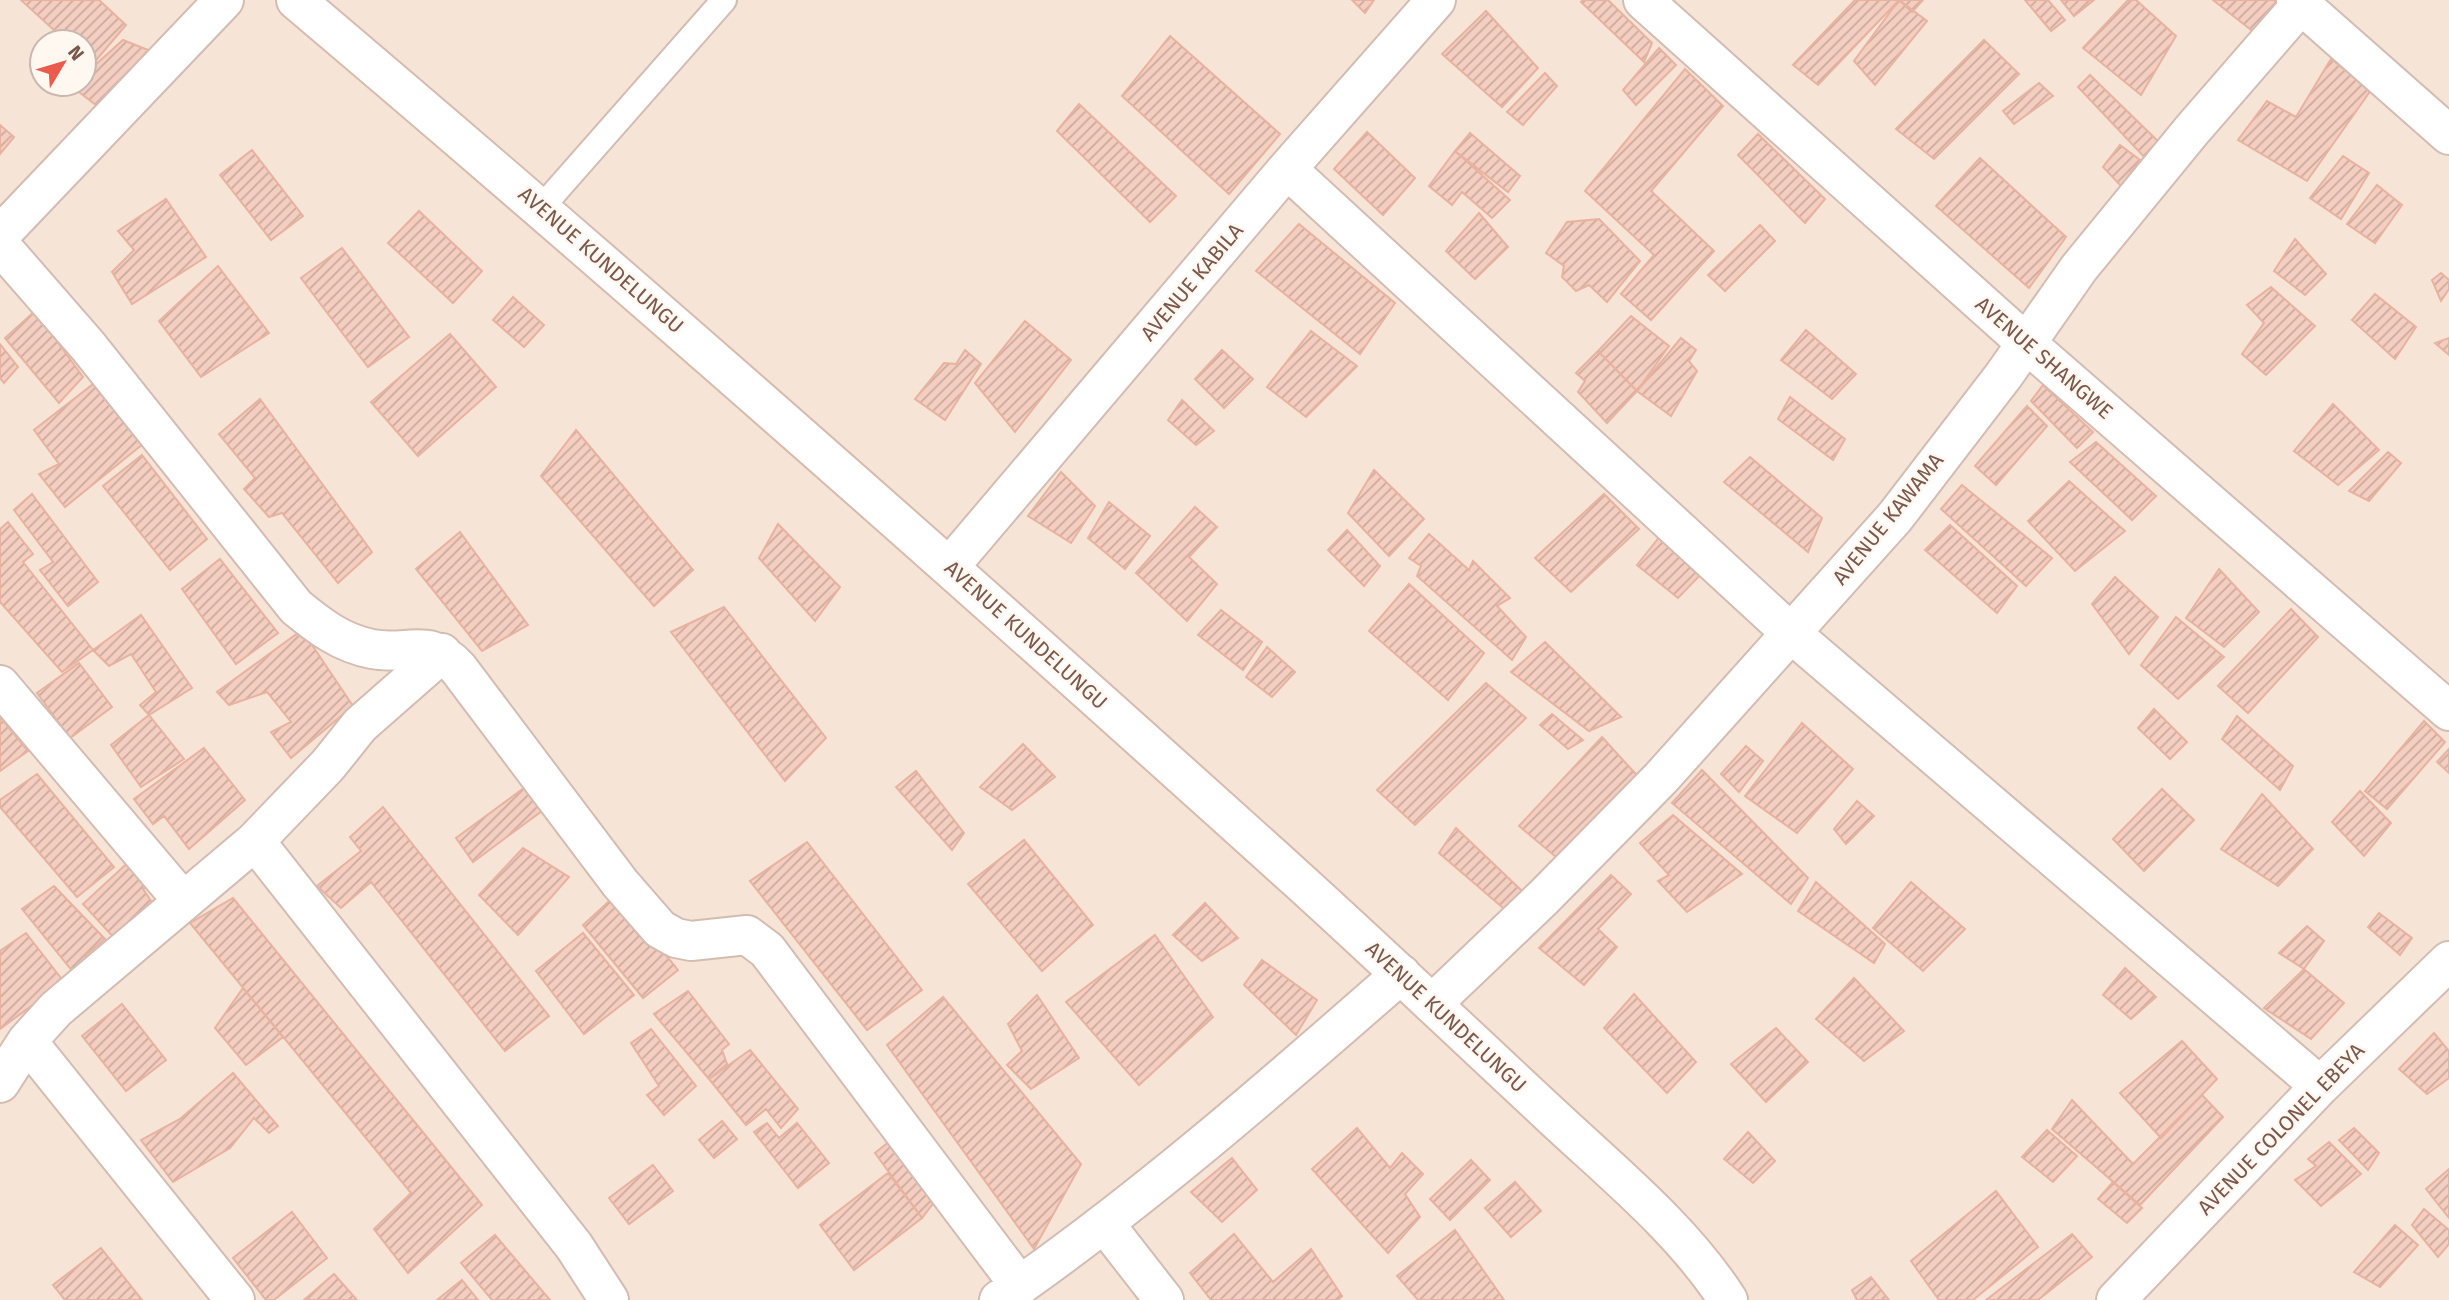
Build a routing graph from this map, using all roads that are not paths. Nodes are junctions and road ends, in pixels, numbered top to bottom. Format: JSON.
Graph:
{"nodes":[{"id":1,"x":224,"y":0,"type":"edge"},
{"id":2,"x":296,"y":0,"type":"edge"},
{"id":3,"x":724,"y":0,"type":"edge"},
{"id":4,"x":1436,"y":0,"type":"edge"},
{"id":5,"x":1643,"y":0,"type":"edge"},
{"id":6,"x":2301,"y":1,"type":"edge"},
{"id":7,"x":2449,"y":135,"type":"edge"},
{"id":8,"x":1287,"y":169,"type":"junction"},
{"id":9,"x":541,"y":208,"type":"junction"},
{"id":10,"x":0,"y":235,"type":"edge"},
{"id":11,"x":0,"y":245,"type":"edge"},
{"id":12,"x":2026,"y":343,"type":"junction"},
{"id":13,"x":950,"y":566,"type":"junction"},
{"id":14,"x":1792,"y":634,"type":"junction"},
{"id":15,"x":442,"y":653,"type":"junction"},
{"id":16,"x":0,"y":685,"type":"edge"},
{"id":17,"x":2449,"y":710,"type":"edge"},
{"id":18,"x":255,"y":841,"type":"junction"},
{"id":19,"x":183,"y":901,"type":"junction"},
{"id":20,"x":2449,"y":961,"type":"edge"},
{"id":21,"x":1401,"y":974,"type":"junction"},
{"id":22,"x":1432,"y":1004,"type":"junction"},
{"id":23,"x":27,"y":1041,"type":"junction"},
{"id":24,"x":0,"y":1083,"type":"edge"},
{"id":25,"x":2320,"y":1086,"type":"junction"},
{"id":26,"x":1104,"y":1223,"type":"junction"},
{"id":27,"x":1009,"y":1293,"type":"edge"},
{"id":28,"x":235,"y":1300,"type":"edge"},
{"id":29,"x":610,"y":1300,"type":"edge"},
{"id":30,"x":1164,"y":1300,"type":"edge"},
{"id":31,"x":1728,"y":1300,"type":"edge"},
{"id":32,"x":2116,"y":1300,"type":"edge"}],
"edges":[{"from":1,"to":10,"type":"street"},
{"from":2,"to":9,"type":"street","name":"AVENUE KUNDELUNGU"},
{"from":3,"to":9,"type":"lane"},
{"from":4,"to":8,"type":"street","name":"AVENUE KABILA"},
{"from":5,"to":12,"type":"street","name":"AVENUE SHANGWE"},
{"from":6,"to":7,"type":"street"},
{"from":6,"to":12,"type":"street","name":"AVENUE KAWAMA"},
{"from":8,"to":13,"type":"street","name":"AVENUE KABILA"},
{"from":8,"to":14,"type":"street"},
{"from":9,"to":13,"type":"street","name":"AVENUE KUNDELUNGU"},
{"from":11,"to":15,"type":"street"},
{"from":12,"to":14,"type":"street","name":"AVENUE KAWAMA"},
{"from":12,"to":17,"type":"street","name":"AVENUE SHANGWE"},
{"from":13,"to":21,"type":"street","name":"AVENUE KUNDELUNGU"},
{"from":14,"to":22,"type":"street","name":"AVENUE KAWAMA"},
{"from":14,"to":25,"type":"street"},
{"from":15,"to":18,"type":"street"},
{"from":15,"to":27,"type":"street"},
{"from":16,"to":19,"type":"street"},
{"from":18,"to":19,"type":"street"},
{"from":18,"to":29,"type":"street"},
{"from":19,"to":23,"type":"street"},
{"from":20,"to":25,"type":"street","name":"AVENUE COLONEL EBEYA"},
{"from":21,"to":22,"type":"street","name":"AVENUE KUNDELUNGU"},
{"from":21,"to":26,"type":"street"},
{"from":22,"to":31,"type":"street","name":"AVENUE KUNDELUNGU"},
{"from":23,"to":24,"type":"street"},
{"from":23,"to":28,"type":"street"},
{"from":25,"to":32,"type":"street","name":"AVENUE COLONEL EBEYA"},
{"from":26,"to":27,"type":"street"},
{"from":26,"to":30,"type":"street"}]}
